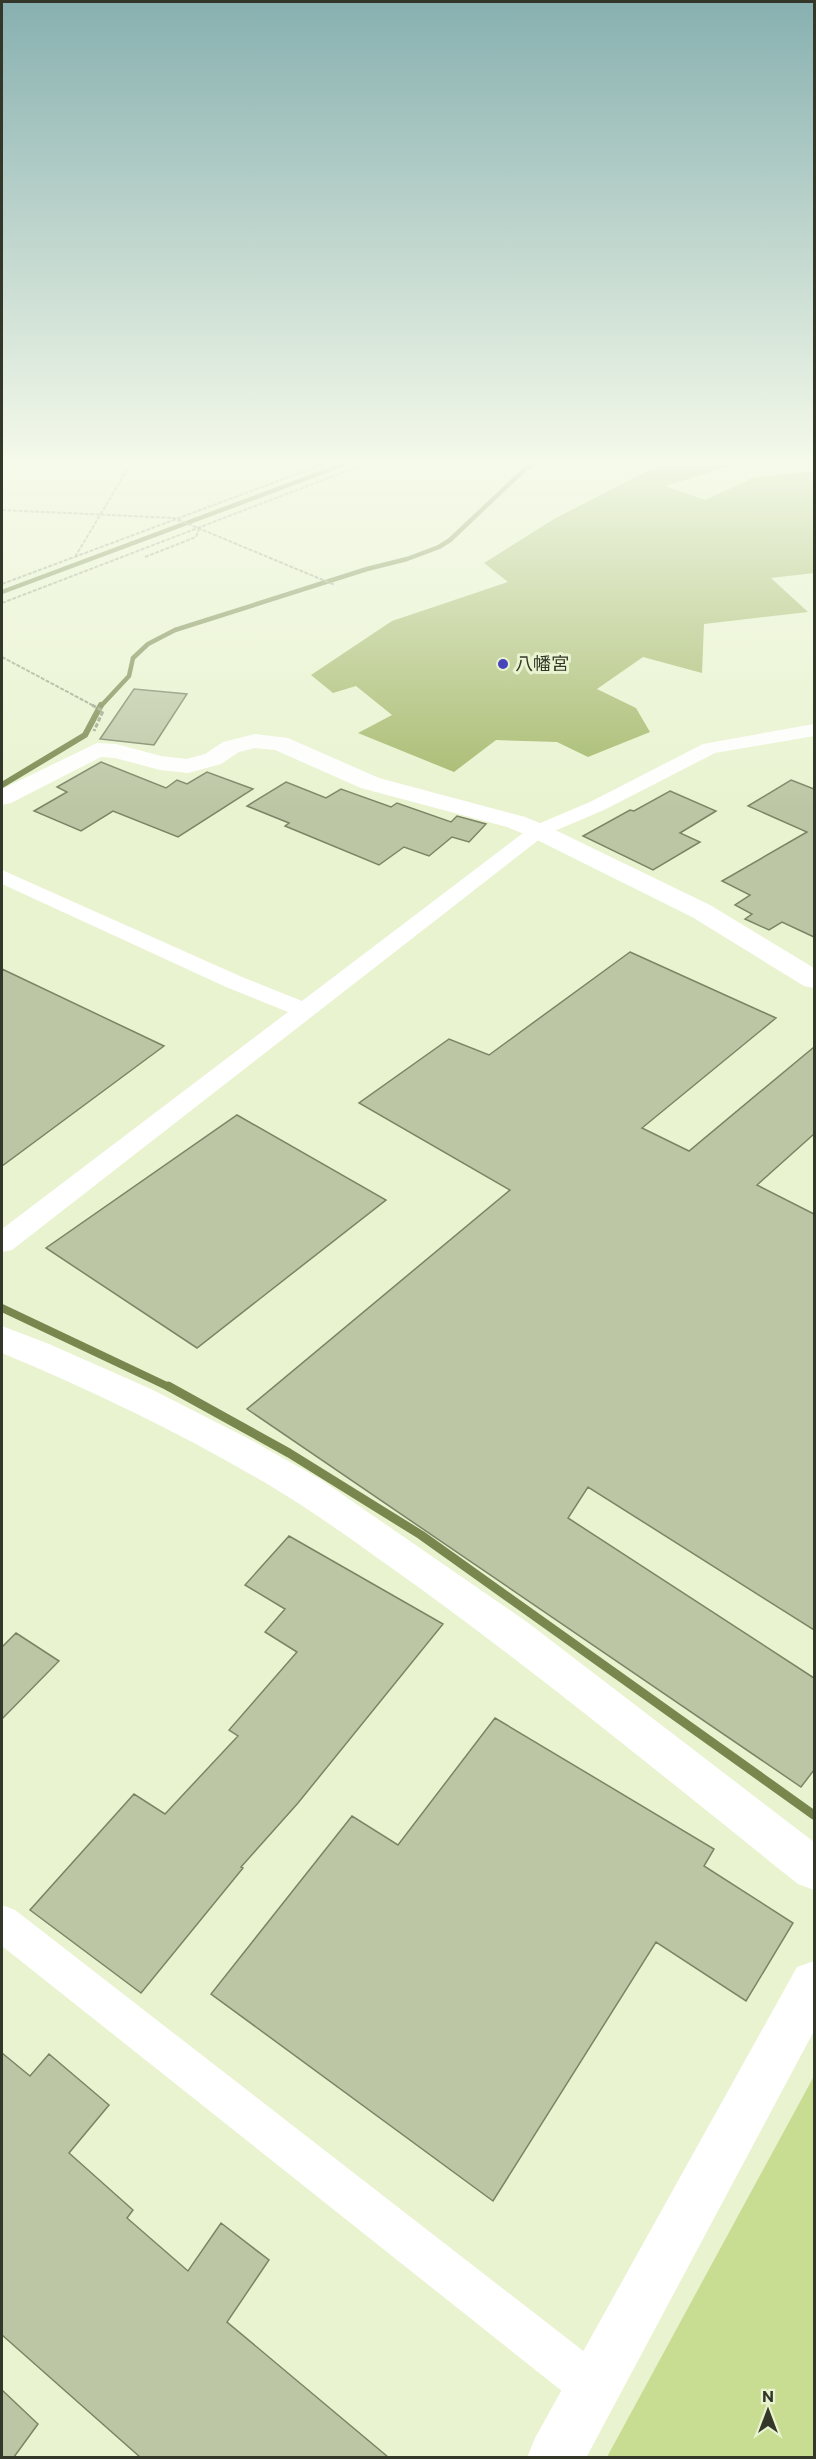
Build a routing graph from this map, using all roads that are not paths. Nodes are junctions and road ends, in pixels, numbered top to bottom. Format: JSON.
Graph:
{"nodes":[{"id":1,"x":814,"y":730,"type":"edge"},
{"id":2,"x":2,"y":798,"type":"edge"},
{"id":3,"x":538,"y":831,"type":"junction"},
{"id":4,"x":2,"y":876,"type":"edge"},
{"id":5,"x":814,"y":980,"type":"edge"},
{"id":6,"x":304,"y":1010,"type":"junction"},
{"id":7,"x":2,"y":1243,"type":"edge"},
{"id":8,"x":2,"y":1339,"type":"edge"},
{"id":9,"x":814,"y":1869,"type":"edge"},
{"id":10,"x":2,"y":1923,"type":"edge"},
{"id":11,"x":814,"y":1984,"type":"edge"},
{"id":12,"x":593,"y":2387,"type":"junction"},
{"id":13,"x":555,"y":2457,"type":"edge"}],
"edges":[{"from":1,"to":3,"type":"street"},
{"from":2,"to":3,"type":"street"},
{"from":3,"to":5,"type":"street"},
{"from":3,"to":6,"type":"street"},
{"from":4,"to":6,"type":"street"},
{"from":6,"to":7,"type":"street"},
{"from":8,"to":9,"type":"street"},
{"from":10,"to":12,"type":"street"},
{"from":11,"to":12,"type":"street"},
{"from":12,"to":13,"type":"street"}]}
